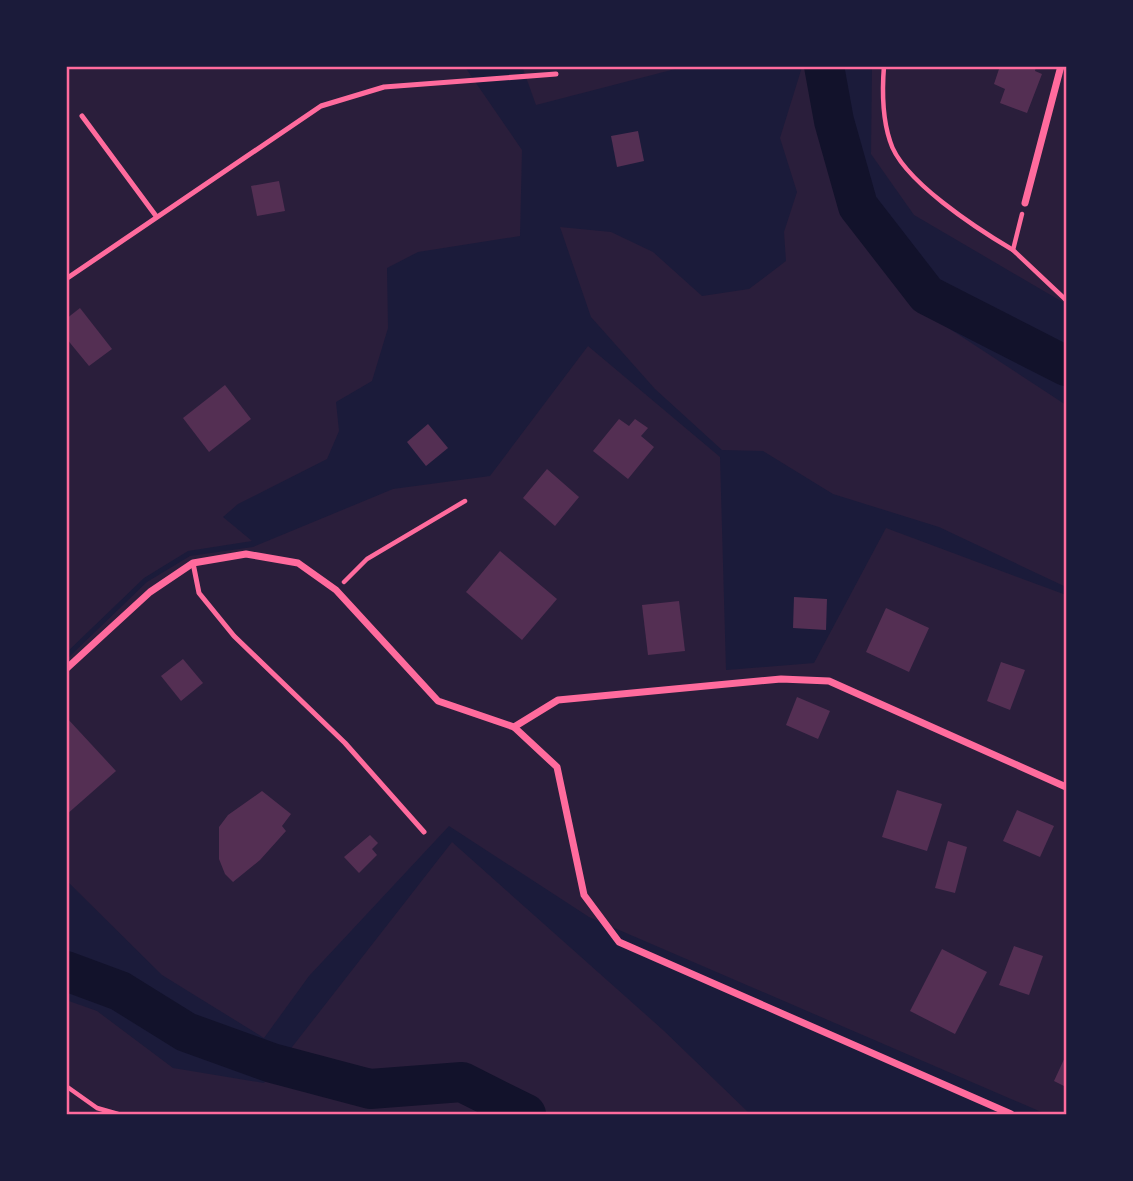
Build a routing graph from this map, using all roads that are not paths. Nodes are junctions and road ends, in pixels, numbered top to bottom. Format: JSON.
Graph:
{"nodes":[{"id":1,"x":1061,"y":66,"type":"edge"},
{"id":2,"x":556,"y":74,"type":"dead end"},
{"id":3,"x":82,"y":116,"type":"dead end"},
{"id":4,"x":1025,"y":203,"type":"road end"},
{"id":5,"x":156,"y":216,"type":"junction"},
{"id":6,"x":66,"y":279,"type":"edge"},
{"id":7,"x":193,"y":563,"type":"junction"},
{"id":8,"x":66,"y":669,"type":"edge"},
{"id":9,"x":514,"y":727,"type":"junction"},
{"id":10,"x":1066,"y":786,"type":"edge"},
{"id":11,"x":424,"y":832,"type":"dead end"},
{"id":12,"x":1011,"y":1115,"type":"edge"}],
"edges":[{"from":1,"to":4,"type":"street"},
{"from":2,"to":5,"type":"lane"},
{"from":3,"to":5,"type":"lane"},
{"from":5,"to":6,"type":"lane"},
{"from":7,"to":8,"type":"street"},
{"from":7,"to":9,"type":"street"},
{"from":7,"to":11,"type":"lane"},
{"from":9,"to":10,"type":"street"},
{"from":9,"to":12,"type":"street"}]}
